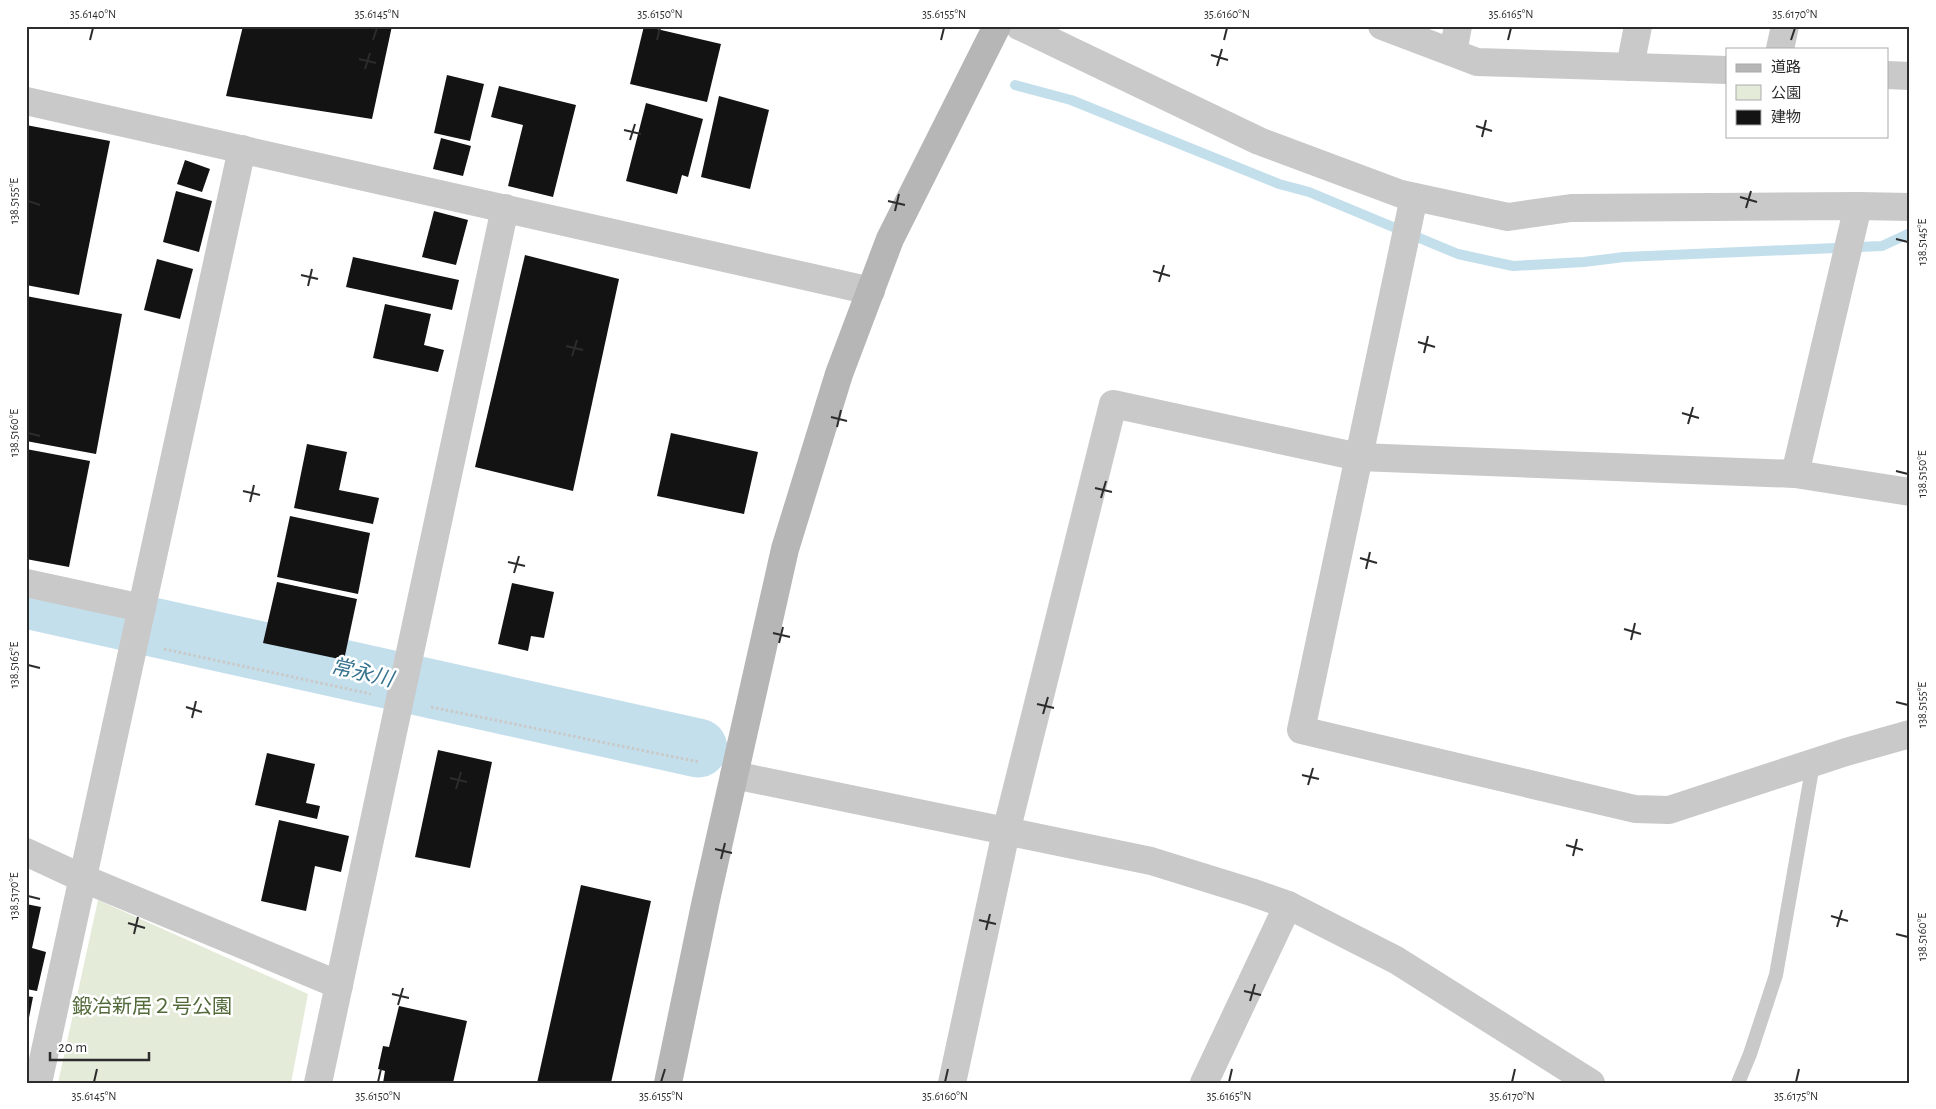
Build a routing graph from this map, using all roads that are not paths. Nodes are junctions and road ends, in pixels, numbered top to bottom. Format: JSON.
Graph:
{"nodes":[{"id":1,"x":997,"y":26,"type":"edge"},
{"id":2,"x":1019,"y":26,"type":"edge"},
{"id":3,"x":1382,"y":26,"type":"edge"},
{"id":4,"x":1638,"y":26,"type":"edge"},
{"id":5,"x":1785,"y":26,"type":"edge"},
{"id":6,"x":1456,"y":39,"type":"edge"},
{"id":7,"x":1780,"y":48,"type":"edge"},
{"id":8,"x":1630,"y":67,"type":"junction"},
{"id":9,"x":1726,"y":70,"type":"edge"},
{"id":10,"x":1888,"y":75,"type":"edge"},
{"id":11,"x":1910,"y":76,"type":"edge"},
{"id":12,"x":26,"y":101,"type":"edge"},
{"id":13,"x":242,"y":149,"type":"junction"},
{"id":14,"x":1414,"y":197,"type":"junction"},
{"id":15,"x":1858,"y":206,"type":"junction"},
{"id":16,"x":505,"y":208,"type":"junction"},
{"id":17,"x":1910,"y":208,"type":"edge"},
{"id":18,"x":870,"y":291,"type":"junction"},
{"id":19,"x":1358,"y":457,"type":"junction"},
{"id":20,"x":1795,"y":474,"type":"junction"},
{"id":21,"x":1910,"y":492,"type":"edge"},
{"id":22,"x":26,"y":583,"type":"edge"},
{"id":23,"x":142,"y":612,"type":"junction"},
{"id":24,"x":1910,"y":734,"type":"edge"},
{"id":25,"x":1814,"y":764,"type":"junction"},
{"id":26,"x":734,"y":775,"type":"junction"},
{"id":27,"x":1006,"y":832,"type":"junction"},
{"id":28,"x":26,"y":852,"type":"edge"},
{"id":29,"x":82,"y":878,"type":"junction"},
{"id":30,"x":1288,"y":905,"type":"junction"},
{"id":31,"x":339,"y":985,"type":"junction"},
{"id":32,"x":38,"y":1083,"type":"edge"},
{"id":33,"x":318,"y":1083,"type":"edge"},
{"id":34,"x":668,"y":1083,"type":"edge"},
{"id":35,"x":952,"y":1083,"type":"edge"},
{"id":36,"x":1204,"y":1083,"type":"edge"},
{"id":37,"x":1591,"y":1083,"type":"edge"},
{"id":38,"x":1738,"y":1083,"type":"edge"}],
"edges":[{"from":1,"to":18,"type":"street"},
{"from":2,"to":14,"type":"street"},
{"from":3,"to":6,"type":"street"},
{"from":4,"to":8,"type":"street"},
{"from":5,"to":7,"type":"street"},
{"from":6,"to":8,"type":"street"},
{"from":8,"to":9,"type":"street"},
{"from":10,"to":11,"type":"street"},
{"from":12,"to":13,"type":"street"},
{"from":13,"to":16,"type":"street"},
{"from":13,"to":23,"type":"street"},
{"from":14,"to":15,"type":"street"},
{"from":14,"to":19,"type":"street"},
{"from":15,"to":17,"type":"street"},
{"from":15,"to":20,"type":"street"},
{"from":16,"to":18,"type":"street"},
{"from":16,"to":31,"type":"street"},
{"from":18,"to":26,"type":"street"},
{"from":19,"to":20,"type":"street"},
{"from":19,"to":25,"type":"street"},
{"from":19,"to":27,"type":"street"},
{"from":20,"to":21,"type":"street"},
{"from":22,"to":23,"type":"street"},
{"from":23,"to":29,"type":"street"},
{"from":24,"to":25,"type":"street"},
{"from":25,"to":38,"type":"lane"},
{"from":26,"to":27,"type":"street"},
{"from":26,"to":34,"type":"street"},
{"from":27,"to":30,"type":"street"},
{"from":27,"to":35,"type":"street"},
{"from":28,"to":29,"type":"street"},
{"from":29,"to":31,"type":"street"},
{"from":29,"to":32,"type":"street"},
{"from":30,"to":36,"type":"street"},
{"from":30,"to":37,"type":"street"},
{"from":31,"to":33,"type":"street"}]}
